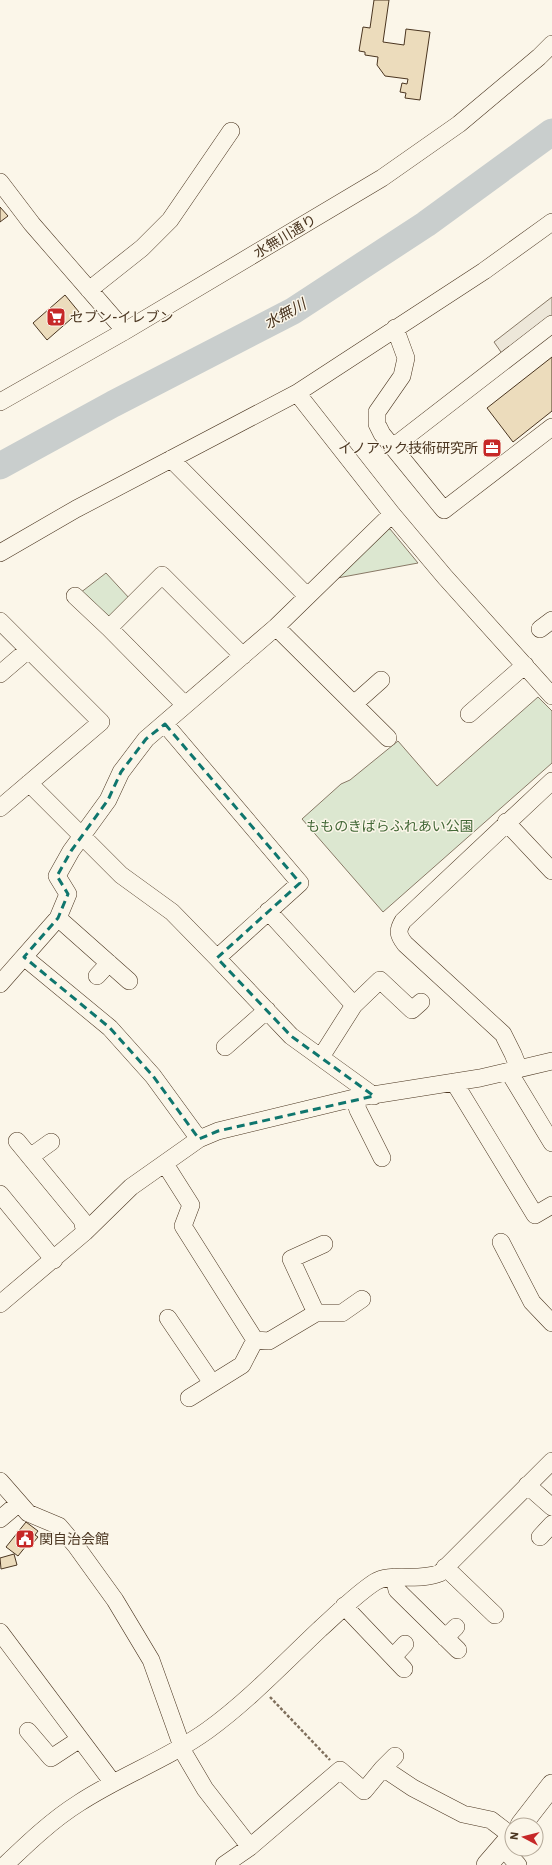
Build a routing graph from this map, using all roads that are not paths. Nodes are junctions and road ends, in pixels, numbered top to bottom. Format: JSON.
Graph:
{"nodes":[{"id":1,"x":552,"y":44,"type":"edge"},
{"id":2,"x":231,"y":131,"type":"dead end"},
{"id":3,"x":0,"y":182,"type":"edge"},
{"id":4,"x":552,"y":222,"type":"edge"},
{"id":5,"x":89,"y":290,"type":"junction"},
{"id":6,"x":552,"y":324,"type":"edge"},
{"id":7,"x":394,"y":328,"type":"junction"},
{"id":8,"x":125,"y":331,"type":"junction"},
{"id":9,"x":297,"y":393,"type":"junction"},
{"id":10,"x":0,"y":402,"type":"edge"},
{"id":11,"x":552,"y":427,"type":"edge"},
{"id":12,"x":393,"y":447,"type":"junction"},
{"id":13,"x":171,"y":459,"type":"junction"},
{"id":14,"x":392,"y":514,"type":"junction"},
{"id":15,"x":0,"y":553,"type":"edge"},
{"id":16,"x":75,"y":596,"type":"dead end"},
{"id":17,"x":306,"y":596,"type":"junction"},
{"id":18,"x":0,"y":621,"type":"edge"},
{"id":19,"x":276,"y":627,"type":"junction"},
{"id":20,"x":109,"y":628,"type":"junction"},
{"id":21,"x":28,"y":650,"type":"junction"},
{"id":22,"x":243,"y":656,"type":"junction"},
{"id":23,"x":524,"y":665,"type":"junction"},
{"id":24,"x":0,"y":674,"type":"edge"},
{"id":25,"x":381,"y":680,"type":"dead end"},
{"id":26,"x":552,"y":696,"type":"edge"},
{"id":27,"x":184,"y":704,"type":"junction"},
{"id":28,"x":354,"y":704,"type":"junction"},
{"id":29,"x":469,"y":714,"type":"dead end"},
{"id":30,"x":165,"y":724,"type":"junction"},
{"id":31,"x":388,"y":738,"type":"dead end"},
{"id":32,"x":552,"y":780,"type":"edge"},
{"id":33,"x":29,"y":783,"type":"junction"},
{"id":34,"x":0,"y":808,"type":"edge"},
{"id":35,"x":506,"y":822,"type":"junction"},
{"id":36,"x":82,"y":836,"type":"junction"},
{"id":37,"x":552,"y":871,"type":"edge"},
{"id":38,"x":268,"y":912,"type":"junction"},
{"id":39,"x":58,"y":918,"type":"junction"},
{"id":40,"x":24,"y":957,"type":"junction"},
{"id":41,"x":217,"y":958,"type":"junction"},
{"id":42,"x":108,"y":963,"type":"junction"},
{"id":43,"x":97,"y":976,"type":"dead end"},
{"id":44,"x":129,"y":981,"type":"dead end"},
{"id":45,"x":0,"y":984,"type":"edge"},
{"id":46,"x":421,"y":1002,"type":"dead end"},
{"id":47,"x":354,"y":1006,"type":"junction"},
{"id":48,"x":267,"y":1010,"type":"junction"},
{"id":49,"x":225,"y":1047,"type":"dead end"},
{"id":50,"x":321,"y":1057,"type":"junction"},
{"id":51,"x":552,"y":1061,"type":"edge"},
{"id":52,"x":514,"y":1070,"type":"junction"},
{"id":53,"x":454,"y":1082,"type":"junction"},
{"id":54,"x":374,"y":1096,"type":"junction"},
{"id":55,"x":354,"y":1098,"type":"junction"},
{"id":56,"x":199,"y":1139,"type":"junction"},
{"id":57,"x":17,"y":1141,"type":"dead end"},
{"id":58,"x":51,"y":1142,"type":"dead end"},
{"id":59,"x":552,"y":1143,"type":"edge"},
{"id":60,"x":30,"y":1157,"type":"junction"},
{"id":61,"x":382,"y":1158,"type":"dead end"},
{"id":62,"x":165,"y":1164,"type":"junction"},
{"id":63,"x":0,"y":1194,"type":"edge"},
{"id":64,"x":552,"y":1206,"type":"edge"},
{"id":65,"x":85,"y":1232,"type":"junction"},
{"id":66,"x":501,"y":1242,"type":"dead end"},
{"id":67,"x":324,"y":1244,"type":"dead end"},
{"id":68,"x":54,"y":1260,"type":"junction"},
{"id":69,"x":362,"y":1299,"type":"dead end"},
{"id":70,"x":0,"y":1304,"type":"edge"},
{"id":71,"x":316,"y":1313,"type":"junction"},
{"id":72,"x":168,"y":1318,"type":"dead end"},
{"id":73,"x":552,"y":1323,"type":"edge"},
{"id":74,"x":255,"y":1340,"type":"junction"},
{"id":75,"x":212,"y":1383,"type":"junction"},
{"id":76,"x":189,"y":1398,"type":"dead end"},
{"id":77,"x":552,"y":1461,"type":"edge"},
{"id":78,"x":0,"y":1481,"type":"edge"},
{"id":79,"x":527,"y":1485,"type":"junction"},
{"id":80,"x":19,"y":1503,"type":"junction"},
{"id":81,"x":552,"y":1507,"type":"edge"},
{"id":82,"x":0,"y":1519,"type":"edge"},
{"id":83,"x":552,"y":1524,"type":"edge"},
{"id":84,"x":540,"y":1537,"type":"dead end"},
{"id":85,"x":445,"y":1567,"type":"junction"},
{"id":86,"x":394,"y":1577,"type":"junction"},
{"id":87,"x":344,"y":1606,"type":"junction"},
{"id":88,"x":495,"y":1615,"type":"dead end"},
{"id":89,"x":0,"y":1632,"type":"edge"},
{"id":90,"x":405,"y":1644,"type":"dead end"},
{"id":91,"x":458,"y":1650,"type":"dead end"},
{"id":92,"x":28,"y":1730,"type":"dead end"},
{"id":93,"x":80,"y":1739,"type":"junction"},
{"id":94,"x":182,"y":1746,"type":"junction"},
{"id":95,"x":113,"y":1783,"type":"junction"},
{"id":96,"x":552,"y":1785,"type":"edge"},
{"id":97,"x":526,"y":1817,"type":"edge"},
{"id":98,"x":504,"y":1834,"type":"edge"},
{"id":99,"x":504,"y":1846,"type":"edge"},
{"id":100,"x":250,"y":1847,"type":"junction"},
{"id":101,"x":5,"y":1865,"type":"edge"},
{"id":102,"x":224,"y":1865,"type":"edge"},
{"id":103,"x":488,"y":1865,"type":"edge"}],
"edges":[{"from":1,"to":8,"type":"street","name":"水無川通り"},
{"from":2,"to":5,"type":"street"},
{"from":3,"to":5,"type":"street"},
{"from":4,"to":7,"type":"street"},
{"from":5,"to":8,"type":"street"},
{"from":6,"to":12,"type":"street"},
{"from":7,"to":9,"type":"street"},
{"from":7,"to":12,"type":"street"},
{"from":8,"to":10,"type":"street","name":"水無川通り"},
{"from":9,"to":13,"type":"street"},
{"from":9,"to":14,"type":"street"},
{"from":11,"to":12,"type":"street"},
{"from":13,"to":15,"type":"street"},
{"from":13,"to":17,"type":"street"},
{"from":14,"to":17,"type":"street"},
{"from":14,"to":23,"type":"street"},
{"from":16,"to":20,"type":"street"},
{"from":17,"to":19,"type":"street"},
{"from":18,"to":21,"type":"street"},
{"from":19,"to":22,"type":"street"},
{"from":19,"to":28,"type":"street"},
{"from":20,"to":22,"type":"street"},
{"from":20,"to":27,"type":"street"},
{"from":21,"to":24,"type":"street"},
{"from":21,"to":33,"type":"street"},
{"from":22,"to":27,"type":"street"},
{"from":23,"to":26,"type":"street"},
{"from":23,"to":29,"type":"street"},
{"from":25,"to":28,"type":"street"},
{"from":27,"to":30,"type":"street"},
{"from":28,"to":31,"type":"street"},
{"from":30,"to":36,"type":"street"},
{"from":30,"to":38,"type":"street"},
{"from":32,"to":35,"type":"street"},
{"from":33,"to":34,"type":"street"},
{"from":33,"to":36,"type":"street"},
{"from":35,"to":37,"type":"street"},
{"from":35,"to":52,"type":"street"},
{"from":36,"to":39,"type":"street"},
{"from":36,"to":41,"type":"street"},
{"from":38,"to":41,"type":"street"},
{"from":38,"to":47,"type":"street"},
{"from":39,"to":40,"type":"street"},
{"from":39,"to":42,"type":"street"},
{"from":40,"to":45,"type":"street"},
{"from":40,"to":56,"type":"street"},
{"from":41,"to":48,"type":"street"},
{"from":42,"to":43,"type":"street"},
{"from":42,"to":44,"type":"street"},
{"from":46,"to":47,"type":"street"},
{"from":47,"to":50,"type":"street"},
{"from":48,"to":49,"type":"street"},
{"from":48,"to":50,"type":"street"},
{"from":50,"to":54,"type":"street"},
{"from":51,"to":52,"type":"street"},
{"from":52,"to":53,"type":"street"},
{"from":52,"to":59,"type":"street"},
{"from":53,"to":54,"type":"street"},
{"from":53,"to":64,"type":"street"},
{"from":54,"to":55,"type":"street"},
{"from":55,"to":56,"type":"street"},
{"from":55,"to":61,"type":"street"},
{"from":56,"to":62,"type":"street"},
{"from":57,"to":60,"type":"street"},
{"from":58,"to":60,"type":"street"},
{"from":60,"to":65,"type":"street"},
{"from":62,"to":65,"type":"street"},
{"from":62,"to":74,"type":"street"},
{"from":63,"to":68,"type":"street"},
{"from":65,"to":68,"type":"street"},
{"from":66,"to":73,"type":"street"},
{"from":67,"to":71,"type":"street"},
{"from":68,"to":70,"type":"street"},
{"from":69,"to":71,"type":"street"},
{"from":71,"to":74,"type":"street"},
{"from":72,"to":75,"type":"street"},
{"from":74,"to":75,"type":"street"},
{"from":75,"to":76,"type":"street"},
{"from":77,"to":79,"type":"street"},
{"from":78,"to":80,"type":"street"},
{"from":79,"to":81,"type":"street"},
{"from":79,"to":85,"type":"street"},
{"from":80,"to":82,"type":"street"},
{"from":80,"to":94,"type":"street"},
{"from":83,"to":84,"type":"street"},
{"from":85,"to":86,"type":"street"},
{"from":85,"to":88,"type":"street"},
{"from":86,"to":87,"type":"street"},
{"from":86,"to":91,"type":"street"},
{"from":87,"to":90,"type":"street"},
{"from":87,"to":94,"type":"street"},
{"from":89,"to":93,"type":"street"},
{"from":92,"to":93,"type":"street"},
{"from":93,"to":95,"type":"street"},
{"from":94,"to":95,"type":"street"},
{"from":94,"to":100,"type":"street"},
{"from":95,"to":101,"type":"street"},
{"from":96,"to":97,"type":"main road"},
{"from":98,"to":100,"type":"street"},
{"from":99,"to":103,"type":"main road"},
{"from":100,"to":102,"type":"street"}]}
